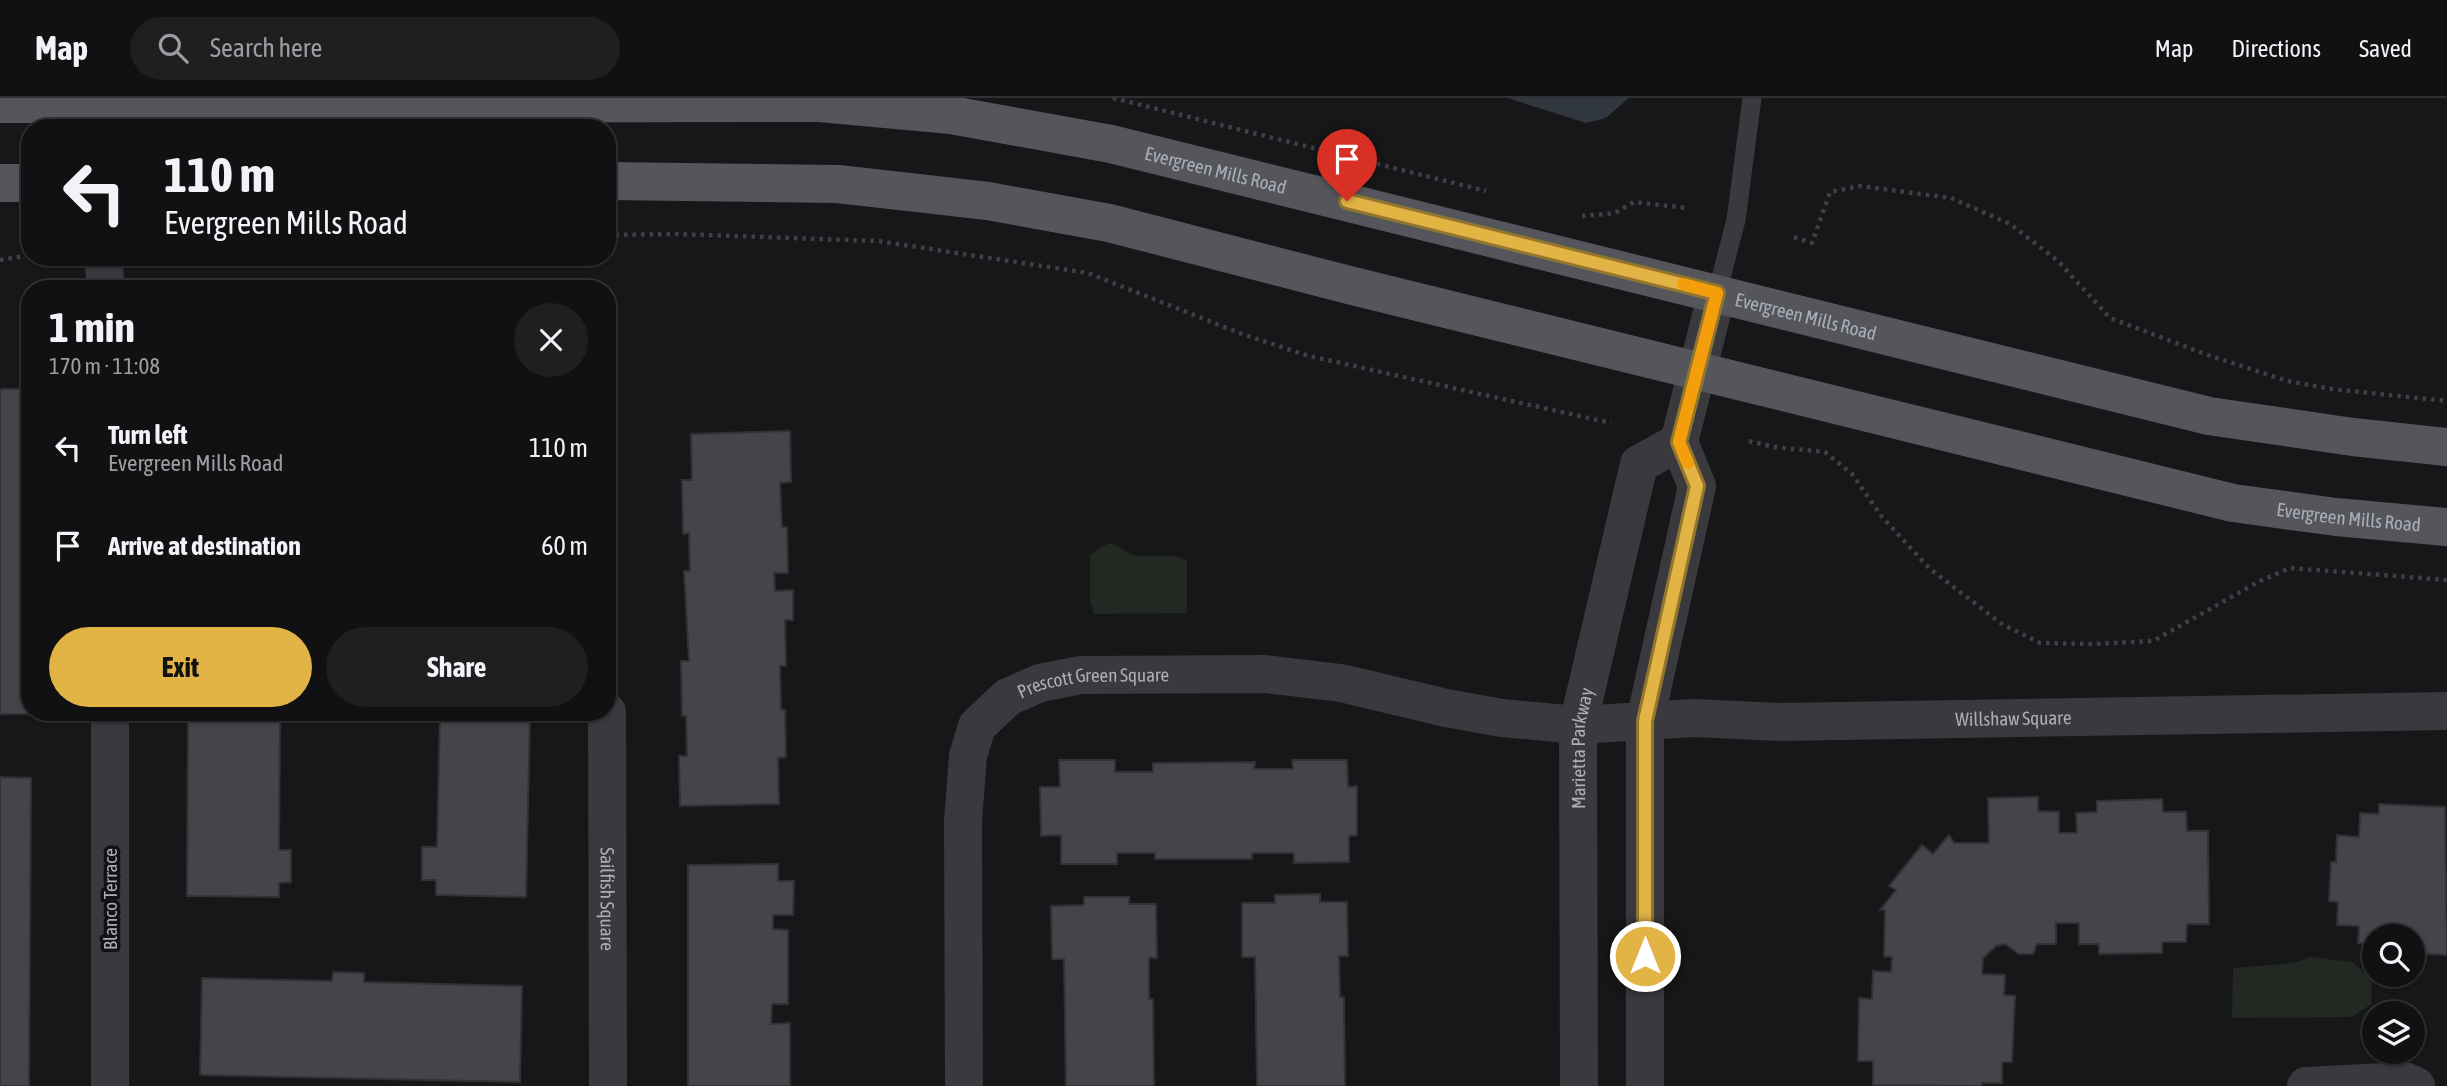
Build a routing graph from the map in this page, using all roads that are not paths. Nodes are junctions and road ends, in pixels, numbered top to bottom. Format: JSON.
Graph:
{"nodes":[{"id":1,"x":1752,"y":98,"type":"edge"},
{"id":2,"x":0,"y":104,"type":"edge"},
{"id":3,"x":616,"y":181,"type":"edge"},
{"id":4,"x":0,"y":183,"type":"edge"},
{"id":5,"x":21,"y":183,"type":"edge"},
{"id":6,"x":1717,"y":293,"type":"junction"},
{"id":7,"x":1697,"y":371,"type":"junction"},
{"id":8,"x":1679,"y":442,"type":"junction"},
{"id":9,"x":2447,"y":447,"type":"edge"},
{"id":10,"x":2447,"y":527,"type":"edge"},
{"id":11,"x":2447,"y":711,"type":"edge"},
{"id":12,"x":110,"y":721,"type":"edge"},
{"id":13,"x":607,"y":721,"type":"edge"},
{"id":14,"x":1645,"y":721,"type":"junction"},
{"id":15,"x":1578,"y":725,"type":"junction"},
{"id":16,"x":110,"y":1086,"type":"edge"},
{"id":17,"x":608,"y":1086,"type":"edge"},
{"id":18,"x":964,"y":1086,"type":"edge"},
{"id":19,"x":1578,"y":1086,"type":"edge"},
{"id":20,"x":1645,"y":1086,"type":"edge"},
{"id":21,"x":2306,"y":1086,"type":"edge"},
{"id":22,"x":2416,"y":1086,"type":"edge"}],
"edges":[{"from":1,"to":6,"type":"lane"},
{"from":2,"to":6,"type":"main road","name":"Evergreen Mills Road"},
{"from":3,"to":7,"type":"main road","name":"Evergreen Mills Road"},
{"from":4,"to":5,"type":"main road"},
{"from":6,"to":7,"type":"street"},
{"from":6,"to":9,"type":"main road","name":"Evergreen Mills Road"},
{"from":7,"to":8,"type":"street"},
{"from":7,"to":10,"type":"main road","name":"Evergreen Mills Road"},
{"from":8,"to":14,"type":"street"},
{"from":8,"to":15,"type":"street","name":"Marietta Parkway"},
{"from":11,"to":14,"type":"street","name":"Willshaw Square"},
{"from":12,"to":16,"type":"street","name":"Blanco Terrace"},
{"from":13,"to":17,"type":"street","name":"Sailfish Square"},
{"from":14,"to":15,"type":"street","name":"Willshaw Square"},
{"from":14,"to":20,"type":"street"},
{"from":15,"to":18,"type":"street","name":"Prescott Green Square"},
{"from":15,"to":19,"type":"street","name":"Marietta Parkway"},
{"from":21,"to":22,"type":"street"}]}
